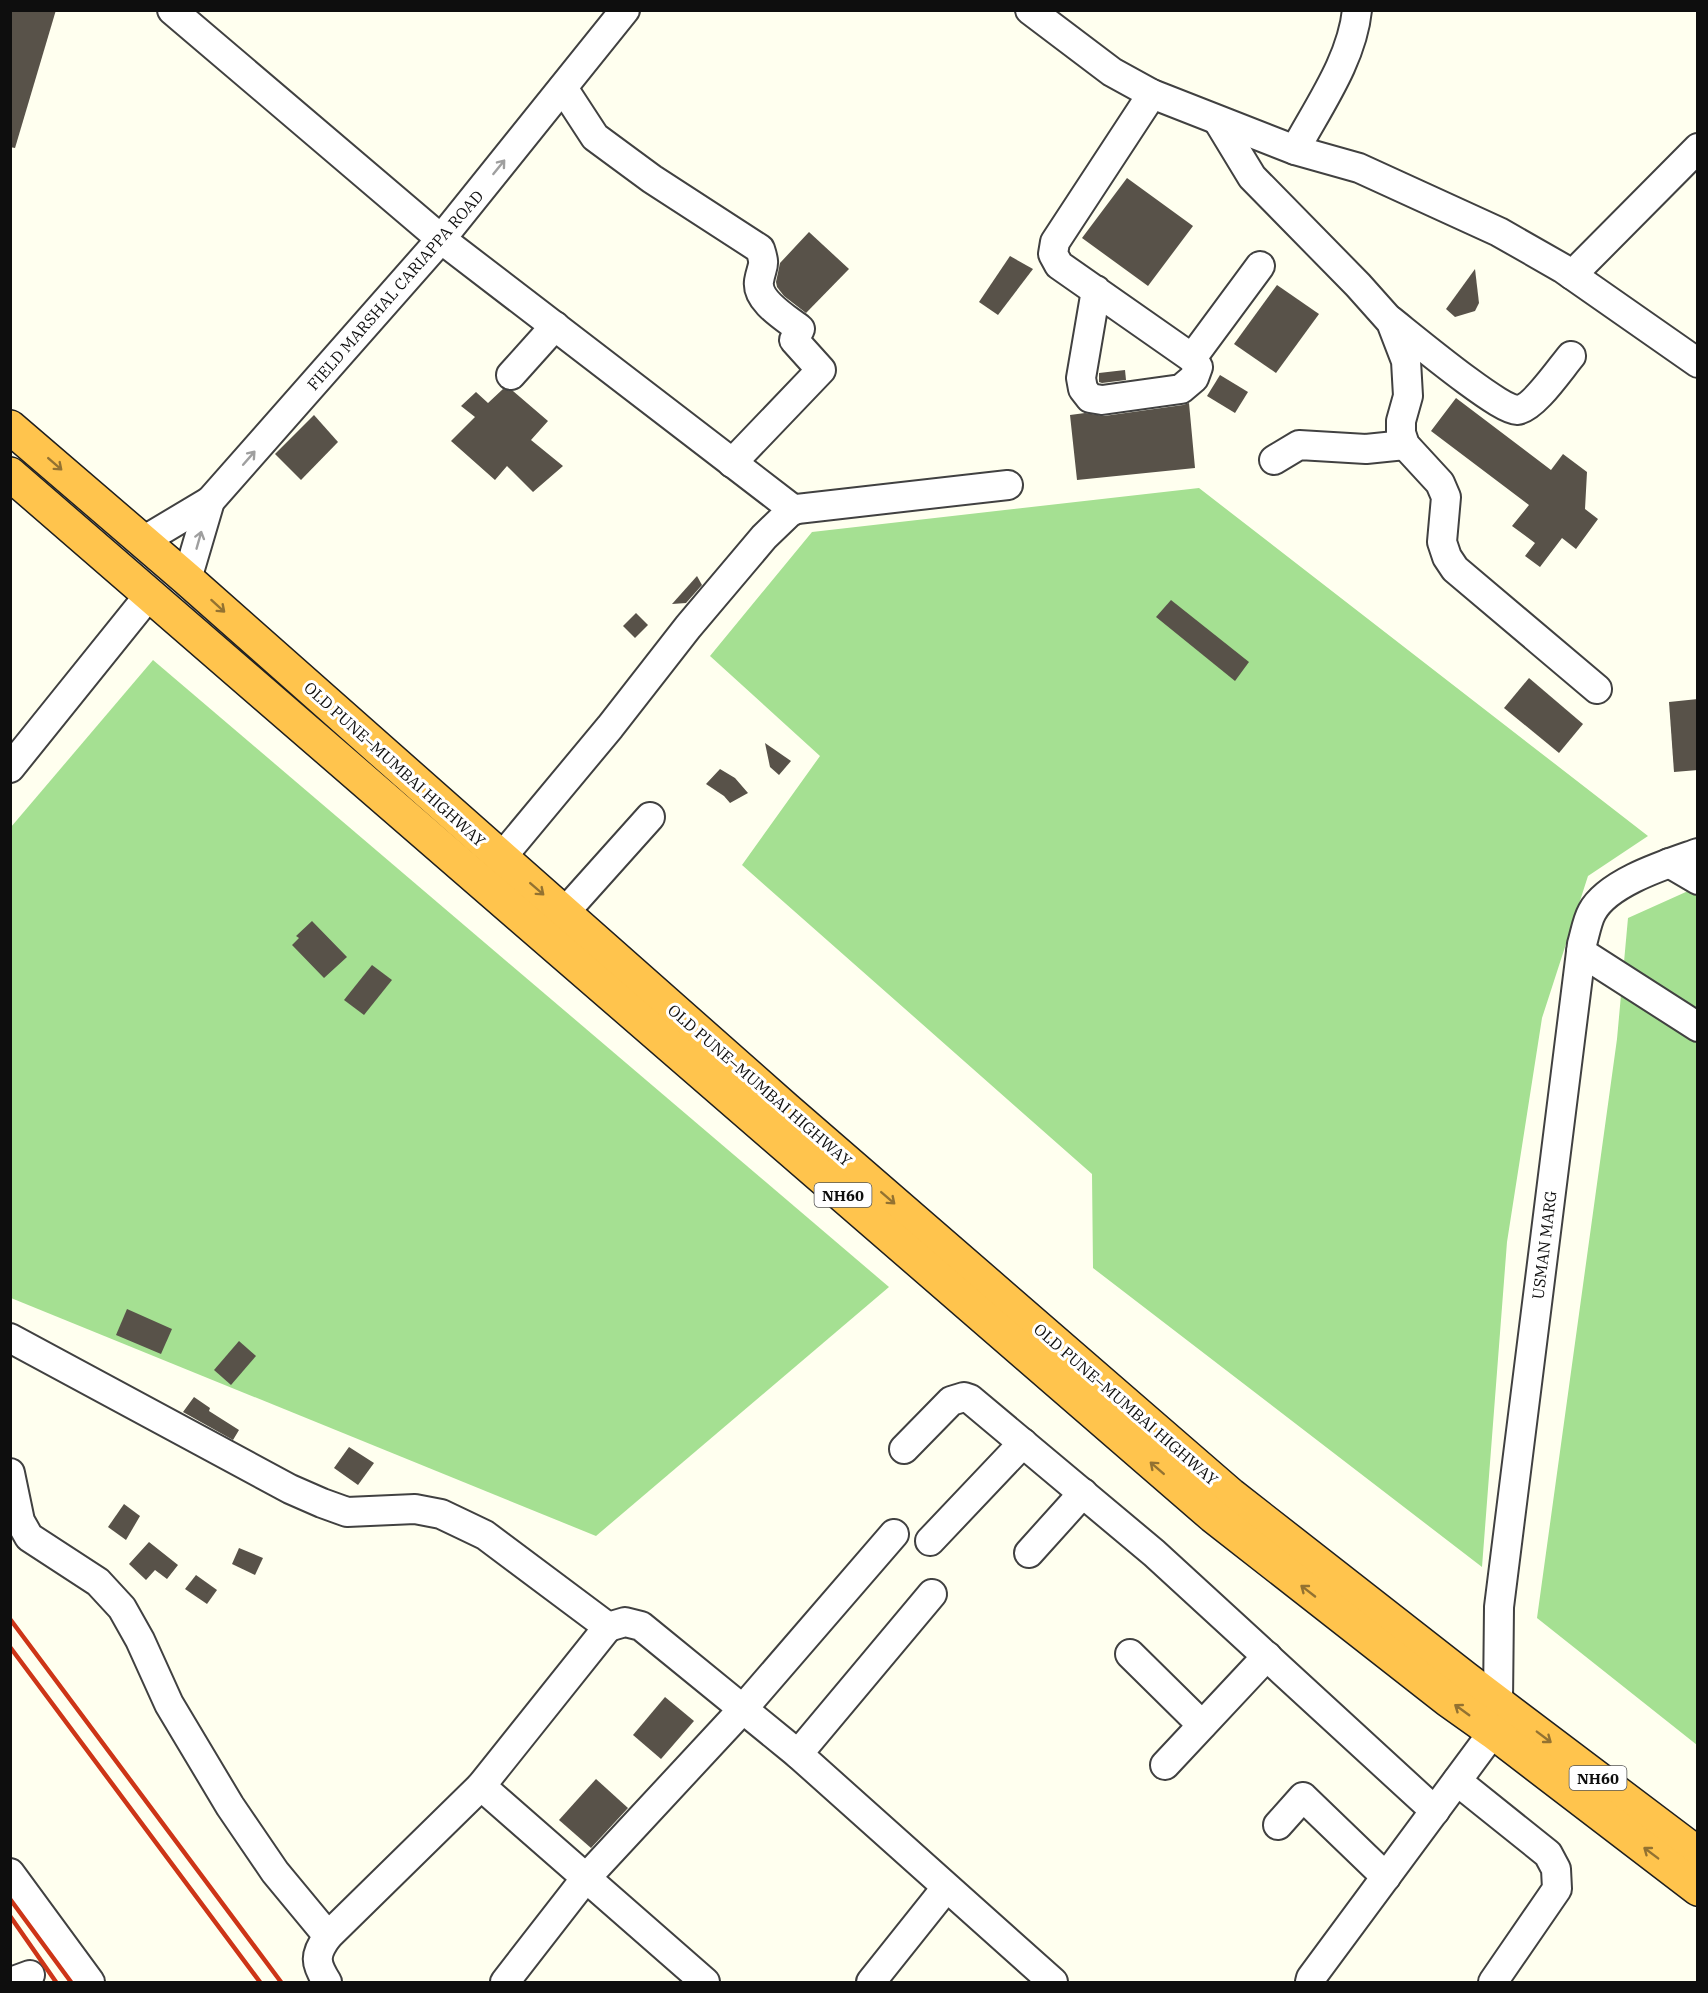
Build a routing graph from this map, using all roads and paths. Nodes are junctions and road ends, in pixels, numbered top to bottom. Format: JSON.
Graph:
{"nodes":[{"id":1,"x":625,"y":10,"type":"edge"},
{"id":2,"x":1030,"y":10,"type":"edge"},
{"id":3,"x":1356,"y":10,"type":"edge"},
{"id":4,"x":187,"y":15,"type":"edge"},
{"id":5,"x":563,"y":88,"type":"junction"},
{"id":6,"x":1152,"y":94,"type":"junction"},
{"id":7,"x":1218,"y":121,"type":"junction"},
{"id":8,"x":1698,"y":148,"type":"edge"},
{"id":9,"x":1295,"y":150,"type":"junction"},
{"id":10,"x":441,"y":239,"type":"junction"},
{"id":11,"x":1260,"y":266,"type":"dead end"},
{"id":12,"x":1572,"y":275,"type":"junction"},
{"id":13,"x":1096,"y":290,"type":"junction"},
{"id":14,"x":1386,"y":316,"type":"junction"},
{"id":15,"x":555,"y":326,"type":"junction"},
{"id":16,"x":1571,"y":356,"type":"dead end"},
{"id":17,"x":1192,"y":358,"type":"junction"},
{"id":18,"x":1698,"y":363,"type":"edge"},
{"id":19,"x":511,"y":375,"type":"dead end"},
{"id":20,"x":10,"y":427,"type":"edge"},
{"id":21,"x":1405,"y":445,"type":"junction"},
{"id":22,"x":1274,"y":460,"type":"dead end"},
{"id":23,"x":732,"y":463,"type":"junction"},
{"id":24,"x":10,"y":474,"type":"edge"},
{"id":25,"x":1008,"y":484,"type":"dead end"},
{"id":26,"x":210,"y":501,"type":"junction"},
{"id":27,"x":794,"y":510,"type":"junction"},
{"id":28,"x":143,"y":541,"type":"junction"},
{"id":29,"x":187,"y":579,"type":"junction"},
{"id":30,"x":150,"y":594,"type":"junction"},
{"id":31,"x":1597,"y":689,"type":"dead end"},
{"id":32,"x":10,"y":768,"type":"edge"},
{"id":33,"x":650,"y":817,"type":"dead end"},
{"id":34,"x":1698,"y":853,"type":"edge"},
{"id":35,"x":501,"y":858,"type":"junction"},
{"id":36,"x":1669,"y":863,"type":"junction"},
{"id":37,"x":1698,"y":880,"type":"edge"},
{"id":38,"x":564,"y":913,"type":"junction"},
{"id":39,"x":1581,"y":952,"type":"junction"},
{"id":40,"x":1698,"y":1027,"type":"edge"},
{"id":41,"x":10,"y":1338,"type":"edge"},
{"id":42,"x":1023,"y":1443,"type":"junction"},
{"id":43,"x":904,"y":1449,"type":"dead end"},
{"id":44,"x":10,"y":1473,"type":"edge"},
{"id":45,"x":1083,"y":1493,"type":"junction"},
{"id":46,"x":894,"y":1534,"type":"dead end"},
{"id":47,"x":930,"y":1541,"type":"dead end"},
{"id":48,"x":1029,"y":1552,"type":"dead end"},
{"id":49,"x":932,"y":1594,"type":"dead end"},
{"id":50,"x":608,"y":1627,"type":"junction"},
{"id":51,"x":1130,"y":1654,"type":"dead end"},
{"id":52,"x":1267,"y":1656,"type":"junction"},
{"id":53,"x":742,"y":1710,"type":"junction"},
{"id":54,"x":1496,"y":1717,"type":"junction"},
{"id":55,"x":1203,"y":1725,"type":"junction"},
{"id":56,"x":798,"y":1754,"type":"junction"},
{"id":57,"x":1165,"y":1765,"type":"dead end"},
{"id":58,"x":1457,"y":1781,"type":"junction"},
{"id":59,"x":481,"y":1786,"type":"junction"},
{"id":60,"x":1435,"y":1811,"type":"junction"},
{"id":61,"x":1278,"y":1826,"type":"dead end"},
{"id":62,"x":1698,"y":1854,"type":"edge"},
{"id":63,"x":10,"y":1873,"type":"edge"},
{"id":64,"x":1386,"y":1877,"type":"junction"},
{"id":65,"x":585,"y":1879,"type":"junction"},
{"id":66,"x":946,"y":1888,"type":"junction"},
{"id":67,"x":1698,"y":1889,"type":"edge"},
{"id":68,"x":328,"y":1936,"type":"junction"},
{"id":69,"x":90,"y":1983,"type":"edge"},
{"id":70,"x":327,"y":1983,"type":"edge"},
{"id":71,"x":505,"y":1983,"type":"edge"},
{"id":72,"x":705,"y":1983,"type":"edge"},
{"id":73,"x":871,"y":1983,"type":"edge"},
{"id":74,"x":1053,"y":1983,"type":"edge"},
{"id":75,"x":1310,"y":1983,"type":"edge"},
{"id":76,"x":1493,"y":1983,"type":"edge"}],
"edges":[{"from":1,"to":5,"type":"street","name":"FIELD MARSHAL CARIAPPA ROAD"},
{"from":2,"to":6,"type":"street"},
{"from":3,"to":9,"type":"street"},
{"from":4,"to":10,"type":"street"},
{"from":10,"to":5,"type":"street","name":"FIELD MARSHAL CARIAPPA ROAD","one_way":true},
{"from":5,"to":23,"type":"street"},
{"from":6,"to":7,"type":"street"},
{"from":6,"to":13,"type":"street"},
{"from":7,"to":9,"type":"street"},
{"from":7,"to":14,"type":"street"},
{"from":8,"to":12,"type":"street"},
{"from":9,"to":12,"type":"street"},
{"from":10,"to":15,"type":"street"},
{"from":26,"to":10,"type":"street","name":"FIELD MARSHAL CARIAPPA ROAD","one_way":true},
{"from":11,"to":17,"type":"street"},
{"from":12,"to":18,"type":"street"},
{"from":13,"to":17,"type":"street"},
{"from":13,"to":17,"type":"street"},
{"from":14,"to":16,"type":"street"},
{"from":14,"to":21,"type":"street"},
{"from":15,"to":19,"type":"street"},
{"from":15,"to":23,"type":"street"},
{"from":20,"to":28,"type":"highway","name":"OLD PUNE–MUMBAI HIGHWAY","number":"NH60","one_way":true},
{"from":21,"to":22,"type":"street"},
{"from":21,"to":31,"type":"street"},
{"from":23,"to":27,"type":"street"},
{"from":24,"to":30,"type":"highway","name":"OLD PUNE–MUMBAI HIGHWAY","number":"NH60"},
{"from":25,"to":27,"type":"street"},
{"from":26,"to":28,"type":"street"},
{"from":29,"to":26,"type":"street","name":"FIELD MARSHAL CARIAPPA ROAD","one_way":true},
{"from":27,"to":35,"type":"street"},
{"from":28,"to":29,"type":"highway","name":"OLD PUNE–MUMBAI HIGHWAY","number":"NH60"},
{"from":29,"to":35,"type":"highway","name":"OLD PUNE–MUMBAI HIGHWAY","number":"NH60","one_way":true},
{"from":30,"to":32,"type":"street"},
{"from":54,"to":30,"type":"highway","name":"OLD PUNE–MUMBAI HIGHWAY","number":"NH60","one_way":true},
{"from":33,"to":38,"type":"street"},
{"from":34,"to":36,"type":"street","name":"USMAN MARG"},
{"from":35,"to":38,"type":"highway","name":"OLD PUNE–MUMBAI HIGHWAY","number":"NH60","one_way":true},
{"from":36,"to":37,"type":"street"},
{"from":36,"to":39,"type":"street","name":"USMAN MARG"},
{"from":38,"to":54,"type":"highway","name":"OLD PUNE–MUMBAI HIGHWAY","number":"NH60","one_way":true},
{"from":39,"to":40,"type":"street"},
{"from":39,"to":54,"type":"street","name":"USMAN MARG"},
{"from":41,"to":50,"type":"street"},
{"from":42,"to":43,"type":"street"},
{"from":42,"to":45,"type":"street"},
{"from":42,"to":47,"type":"street"},
{"from":44,"to":68,"type":"street"},
{"from":45,"to":48,"type":"street"},
{"from":45,"to":52,"type":"street"},
{"from":46,"to":53,"type":"street"},
{"from":49,"to":56,"type":"street"},
{"from":50,"to":53,"type":"street"},
{"from":50,"to":59,"type":"street"},
{"from":51,"to":55,"type":"street"},
{"from":52,"to":55,"type":"street"},
{"from":52,"to":60,"type":"street"},
{"from":53,"to":56,"type":"street"},
{"from":53,"to":65,"type":"street"},
{"from":54,"to":58,"type":"street"},
{"from":54,"to":62,"type":"highway","name":"OLD PUNE–MUMBAI HIGHWAY","number":"NH60","one_way":true},
{"from":67,"to":54,"type":"highway","name":"OLD PUNE–MUMBAI HIGHWAY","number":"NH60","one_way":true},
{"from":55,"to":57,"type":"street"},
{"from":56,"to":66,"type":"street"},
{"from":58,"to":60,"type":"street"},
{"from":58,"to":76,"type":"street"},
{"from":59,"to":65,"type":"street"},
{"from":59,"to":68,"type":"street"},
{"from":60,"to":64,"type":"street"},
{"from":61,"to":64,"type":"street"},
{"from":63,"to":69,"type":"street"},
{"from":64,"to":75,"type":"street"},
{"from":65,"to":71,"type":"street"},
{"from":65,"to":72,"type":"street"},
{"from":66,"to":73,"type":"street"},
{"from":66,"to":74,"type":"street"},
{"from":68,"to":70,"type":"street"}]}
